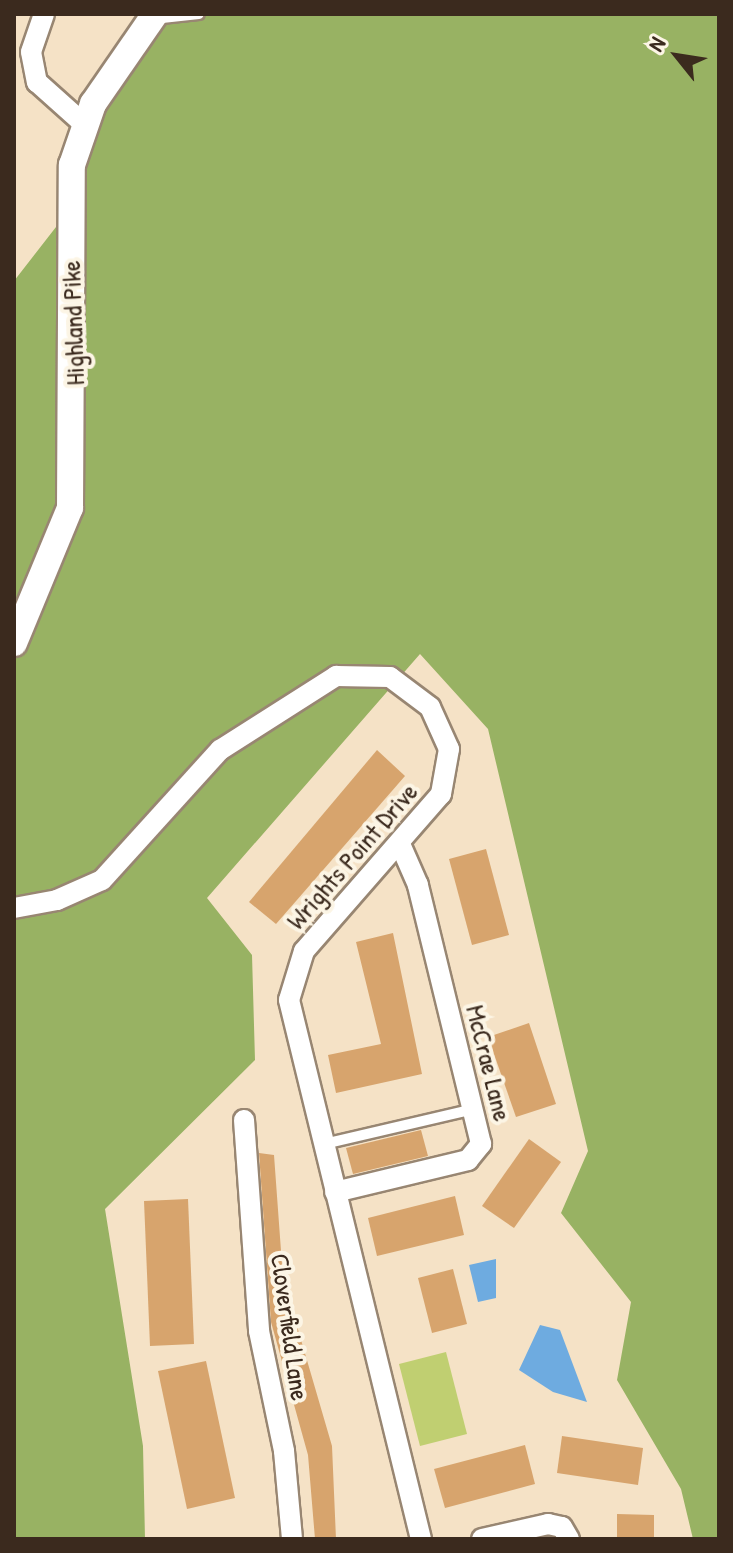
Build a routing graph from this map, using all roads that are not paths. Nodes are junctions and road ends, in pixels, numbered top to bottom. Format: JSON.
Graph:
{"nodes":[{"id":1,"x":44,"y":14,"type":"edge"},
{"id":2,"x":199,"y":14,"type":"edge"},
{"id":3,"x":153,"y":17,"type":"edge"},
{"id":4,"x":84,"y":124,"type":"junction"},
{"id":5,"x":14,"y":643,"type":"edge"},
{"id":6,"x":400,"y":844,"type":"junction"},
{"id":7,"x":14,"y":908,"type":"edge"},
{"id":8,"x":474,"y":1109,"type":"junction"},
{"id":9,"x":244,"y":1120,"type":"dead end"},
{"id":10,"x":323,"y":1144,"type":"junction"},
{"id":11,"x":335,"y":1192,"type":"junction"},
{"id":12,"x":567,"y":1534,"type":"edge"},
{"id":13,"x":292,"y":1539,"type":"edge"},
{"id":14,"x":421,"y":1539,"type":"edge"},
{"id":15,"x":482,"y":1539,"type":"edge"}],
"edges":[{"from":1,"to":4,"type":"street"},
{"from":2,"to":3,"type":"lane"},
{"from":3,"to":4,"type":"street","name":"Highland Pike"},
{"from":4,"to":5,"type":"street","name":"Highland Pike"},
{"from":6,"to":7,"type":"street","name":"Wrights Point Drive"},
{"from":6,"to":8,"type":"street","name":"McCrae Lane"},
{"from":6,"to":10,"type":"street","name":"Wrights Point Drive"},
{"from":8,"to":10,"type":"lane"},
{"from":8,"to":11,"type":"street","name":"McCrae Lane"},
{"from":9,"to":13,"type":"street","name":"Cloverfield Lane"},
{"from":10,"to":11,"type":"street","name":"Wrights Point Drive"},
{"from":11,"to":14,"type":"street","name":"Wrights Point Drive"},
{"from":12,"to":15,"type":"street"}]}
